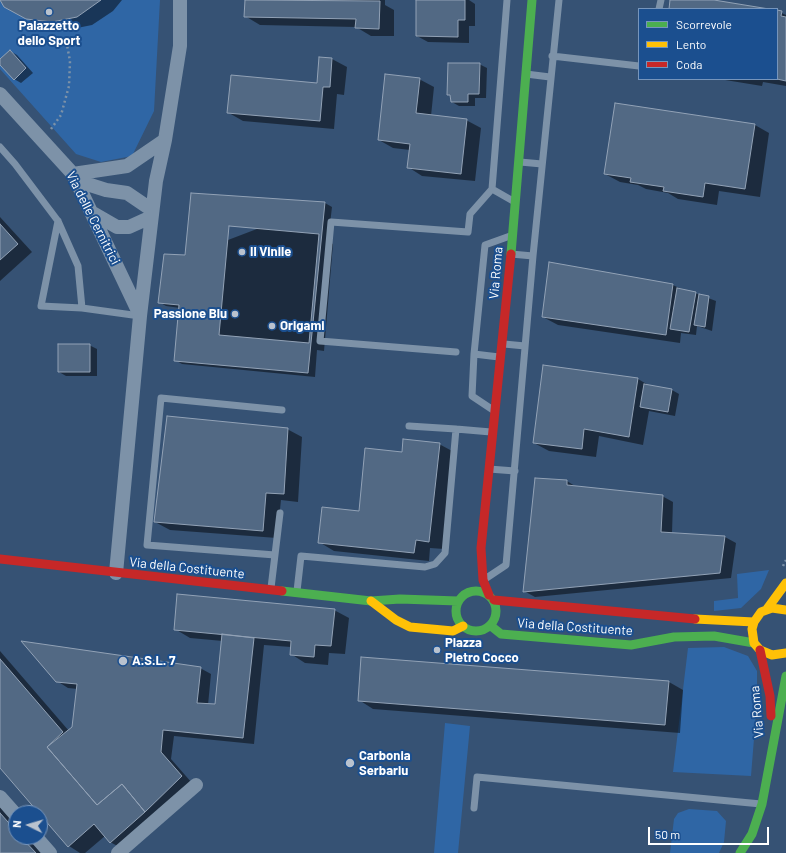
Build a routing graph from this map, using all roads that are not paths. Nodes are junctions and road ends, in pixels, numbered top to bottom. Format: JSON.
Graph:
{"nodes":[{"id":1,"x":180,"y":0,"type":"edge"},
{"id":2,"x":507,"y":0,"type":"edge"},
{"id":3,"x":532,"y":0,"type":"edge"},
{"id":4,"x":559,"y":0,"type":"edge"},
{"id":5,"x":552,"y":56,"type":"junction"},
{"id":6,"x":638,"y":66,"type":"edge"},
{"id":7,"x":526,"y":74,"type":"junction"},
{"id":8,"x":550,"y":77,"type":"junction"},
{"id":9,"x":0,"y":94,"type":"edge"},
{"id":10,"x":166,"y":133,"type":"junction"},
{"id":11,"x":0,"y":147,"type":"edge"},
{"id":12,"x":519,"y":162,"type":"junction"},
{"id":13,"x":542,"y":164,"type":"junction"},
{"id":14,"x":73,"y":174,"type":"junction"},
{"id":15,"x":492,"y":189,"type":"junction"},
{"id":16,"x":515,"y":202,"type":"junction"},
{"id":17,"x":91,"y":212,"type":"junction"},
{"id":18,"x":152,"y":214,"type":"junction"},
{"id":19,"x":58,"y":221,"type":"junction"},
{"id":20,"x":512,"y":235,"type":"junction"},
{"id":21,"x":511,"y":254,"type":"junction"},
{"id":22,"x":533,"y":256,"type":"junction"},
{"id":23,"x":82,"y":308,"type":"junction"},
{"id":24,"x":140,"y":316,"type":"junction"},
{"id":25,"x":502,"y":344,"type":"junction"},
{"id":26,"x":525,"y":346,"type":"junction"},
{"id":27,"x":456,"y":352,"type":"dead end"},
{"id":28,"x":474,"y":354,"type":"junction"},
{"id":29,"x":501,"y":358,"type":"junction"},
{"id":30,"x":282,"y":410,"type":"dead end"},
{"id":31,"x":495,"y":411,"type":"junction"},
{"id":32,"x":409,"y":426,"type":"dead end"},
{"id":33,"x":456,"y":429,"type":"junction"},
{"id":34,"x":493,"y":432,"type":"junction"},
{"id":35,"x":489,"y":469,"type":"junction"},
{"id":36,"x":515,"y":471,"type":"junction"},
{"id":37,"x":280,"y":513,"type":"dead end"},
{"id":38,"x":481,"y":548,"type":"junction"},
{"id":39,"x":275,"y":555,"type":"junction"},
{"id":40,"x":0,"y":559,"type":"edge"},
{"id":41,"x":472,"y":568,"type":"dead end"},
{"id":42,"x":116,"y":573,"type":"junction"},
{"id":43,"x":483,"y":580,"type":"junction"},
{"id":44,"x":466,"y":582,"type":"dead end"},
{"id":45,"x":786,"y":582,"type":"edge"},
{"id":46,"x":271,"y":590,"type":"junction"},
{"id":47,"x":296,"y":593,"type":"junction"},
{"id":48,"x":461,"y":598,"type":"junction"},
{"id":49,"x":491,"y":598,"type":"junction"},
{"id":50,"x":371,"y":601,"type":"junction"},
{"id":51,"x":767,"y":609,"type":"junction"},
{"id":52,"x":786,"y":610,"type":"edge"},
{"id":53,"x":648,"y":615,"type":"junction"},
{"id":54,"x":754,"y":622,"type":"junction"},
{"id":55,"x":463,"y":626,"type":"junction"},
{"id":56,"x":491,"y":626,"type":"junction"},
{"id":57,"x":647,"y":644,"type":"junction"},
{"id":58,"x":757,"y":646,"type":"junction"},
{"id":59,"x":786,"y":653,"type":"edge"},
{"id":60,"x":786,"y":676,"type":"edge"},
{"id":61,"x":773,"y":750,"type":"junction"},
{"id":62,"x":196,"y":785,"type":"dead end"},
{"id":63,"x":0,"y":797,"type":"edge"},
{"id":64,"x":762,"y":804,"type":"junction"},
{"id":65,"x":8,"y":806,"type":"edge"},
{"id":66,"x":474,"y":808,"type":"dead end"},
{"id":67,"x":43,"y":845,"type":"edge"},
{"id":68,"x":50,"y":853,"type":"edge"},
{"id":69,"x":118,"y":853,"type":"edge"},
{"id":70,"x":740,"y":853,"type":"edge"}],
"edges":[{"from":1,"to":10,"type":"street"},
{"from":2,"to":15,"type":"lane"},
{"from":3,"to":7,"type":"main road","name":"Via Roma"},
{"from":4,"to":5,"type":"lane"},
{"from":5,"to":6,"type":"lane"},
{"from":5,"to":8,"type":"lane"},
{"from":7,"to":8,"type":"lane"},
{"from":7,"to":12,"type":"main road","name":"Via Roma"},
{"from":8,"to":13,"type":"lane"},
{"from":9,"to":14,"type":"street","name":"Via delle Cernitrici"},
{"from":10,"to":14,"type":"street"},
{"from":10,"to":18,"type":"street"},
{"from":11,"to":19,"type":"lane"},
{"from":12,"to":13,"type":"lane"},
{"from":12,"to":16,"type":"main road","name":"Via Roma"},
{"from":13,"to":22,"type":"lane"},
{"from":14,"to":17,"type":"street","name":"Via delle Cernitrici"},
{"from":14,"to":18,"type":"street"},
{"from":15,"to":16,"type":"lane"},
{"from":15,"to":27,"type":"lane"},
{"from":16,"to":20,"type":"main road","name":"Via Roma"},
{"from":17,"to":18,"type":"street"},
{"from":17,"to":24,"type":"street","name":"Via delle Cernitrici"},
{"from":18,"to":24,"type":"street"},
{"from":19,"to":23,"type":"lane"},
{"from":19,"to":23,"type":"lane"},
{"from":20,"to":21,"type":"main road","name":"Via Roma"},
{"from":20,"to":28,"type":"lane"},
{"from":21,"to":22,"type":"lane"},
{"from":21,"to":25,"type":"main road","name":"Via Roma"},
{"from":22,"to":26,"type":"lane"},
{"from":23,"to":24,"type":"lane"},
{"from":24,"to":42,"type":"street"},
{"from":25,"to":26,"type":"lane"},
{"from":25,"to":29,"type":"main road","name":"Via Roma"},
{"from":26,"to":36,"type":"lane"},
{"from":28,"to":29,"type":"lane"},
{"from":28,"to":31,"type":"lane"},
{"from":29,"to":31,"type":"main road","name":"Via Roma"},
{"from":30,"to":39,"type":"lane"},
{"from":31,"to":34,"type":"main road","name":"Via Roma"},
{"from":32,"to":33,"type":"lane"},
{"from":33,"to":34,"type":"lane"},
{"from":33,"to":47,"type":"lane"},
{"from":34,"to":35,"type":"main road","name":"Via Roma"},
{"from":35,"to":36,"type":"lane"},
{"from":35,"to":38,"type":"main road","name":"Via Roma"},
{"from":36,"to":43,"type":"lane"},
{"from":37,"to":39,"type":"lane"},
{"from":38,"to":41,"type":"main road","name":"Via Roma"},
{"from":38,"to":43,"type":"main road","name":"Via Roma"},
{"from":39,"to":46,"type":"lane"},
{"from":40,"to":42,"type":"main road","name":"Via della Costituente"},
{"from":42,"to":46,"type":"main road","name":"Via della Costituente"},
{"from":43,"to":49,"type":"main road","name":"Via Roma"},
{"from":44,"to":48,"type":"main road"},
{"from":45,"to":51,"type":"main road"},
{"from":46,"to":47,"type":"main road","name":"Via della Costituente"},
{"from":47,"to":50,"type":"main road","name":"Via della Costituente"},
{"from":48,"to":49,"type":"main road"},
{"from":48,"to":50,"type":"main road","name":"Via della Costituente"},
{"from":48,"to":55,"type":"main road"},
{"from":49,"to":53,"type":"main road","name":"Via della Costituente"},
{"from":49,"to":56,"type":"main road"},
{"from":50,"to":55,"type":"main road"},
{"from":51,"to":52,"type":"main road"},
{"from":51,"to":54,"type":"main road"},
{"from":53,"to":54,"type":"main road","name":"Via della Costituente"},
{"from":53,"to":57,"type":"main road"},
{"from":54,"to":58,"type":"main road","name":"Via Roma"},
{"from":55,"to":56,"type":"main road"},
{"from":56,"to":57,"type":"main road","name":"Via della Costituente"},
{"from":57,"to":58,"type":"main road","name":"Via della Costituente"},
{"from":58,"to":59,"type":"main road","name":"Via della Costituente"},
{"from":58,"to":61,"type":"main road","name":"Via Roma"},
{"from":60,"to":61,"type":"main road","name":"Via Roma"},
{"from":61,"to":64,"type":"main road","name":"Via Roma"},
{"from":62,"to":69,"type":"street"},
{"from":63,"to":65,"type":"street"},
{"from":64,"to":66,"type":"lane"},
{"from":64,"to":70,"type":"main road","name":"Via Roma"},
{"from":67,"to":68,"type":"street"}]}
